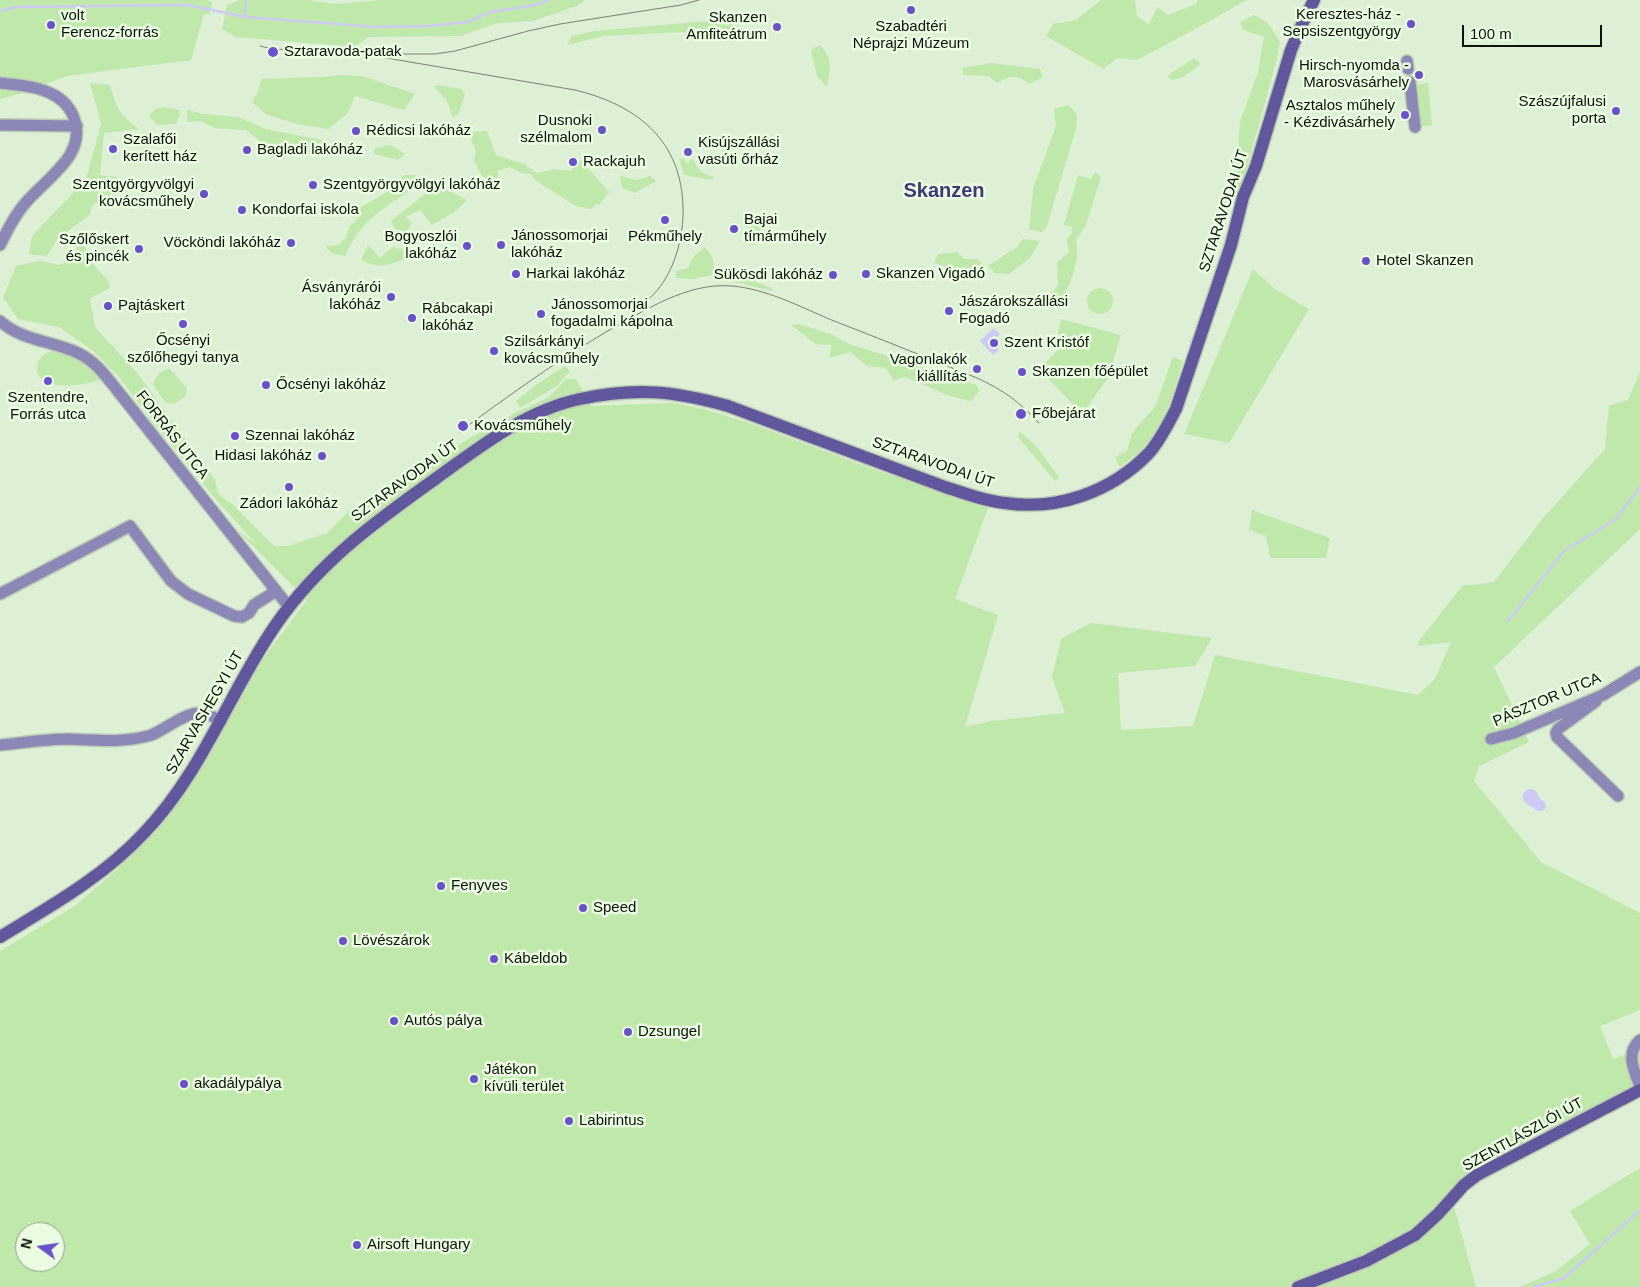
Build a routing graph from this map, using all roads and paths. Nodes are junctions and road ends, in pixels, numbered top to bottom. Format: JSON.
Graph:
{"nodes":[{"id":1,"x":1314,"y":0,"type":"edge"},
{"id":2,"x":1410,"y":82,"type":"dead end"},
{"id":3,"x":0,"y":83,"type":"edge"},
{"id":4,"x":0,"y":125,"type":"edge"},
{"id":5,"x":77,"y":126,"type":"junction"},
{"id":6,"x":1415,"y":127,"type":"dead end"},
{"id":7,"x":0,"y":245,"type":"edge"},
{"id":8,"x":0,"y":321,"type":"edge"},
{"id":9,"x":276,"y":591,"type":"junction"},
{"id":10,"x":0,"y":594,"type":"edge"},
{"id":11,"x":289,"y":607,"type":"junction"},
{"id":12,"x":1640,"y":672,"type":"edge"},
{"id":13,"x":1604,"y":695,"type":"junction"},
{"id":14,"x":221,"y":721,"type":"junction"},
{"id":15,"x":1491,"y":739,"type":"dead end"},
{"id":16,"x":0,"y":745,"type":"edge"},
{"id":17,"x":1618,"y":796,"type":"dead end"},
{"id":18,"x":0,"y":937,"type":"edge"},
{"id":19,"x":1640,"y":1040,"type":"edge"},
{"id":20,"x":1640,"y":1086,"type":"edge"},
{"id":21,"x":1640,"y":1090,"type":"edge"},
{"id":22,"x":1298,"y":1287,"type":"edge"}],
"edges":[{"from":1,"to":11,"type":"street","name":"SZTARAVODAI ÚT"},
{"from":2,"to":6,"type":"street"},
{"from":3,"to":5,"type":"street"},
{"from":4,"to":5,"type":"street"},
{"from":5,"to":7,"type":"street"},
{"from":8,"to":9,"type":"street","name":"FORRÁS UTCA"},
{"from":9,"to":10,"type":"street"},
{"from":9,"to":11,"type":"street","name":"FORRÁS UTCA"},
{"from":11,"to":14,"type":"street","name":"SZARVASHEGYI ÚT"},
{"from":12,"to":13,"type":"street","name":"PÁSZTOR UTCA"},
{"from":13,"to":15,"type":"street","name":"PÁSZTOR UTCA"},
{"from":13,"to":17,"type":"street"},
{"from":14,"to":16,"type":"street"},
{"from":14,"to":18,"type":"street","name":"SZARVASHEGYI ÚT"},
{"from":19,"to":20,"type":"street"},
{"from":21,"to":22,"type":"street","name":"SZENTLÁSZLÓI ÚT"}]}
